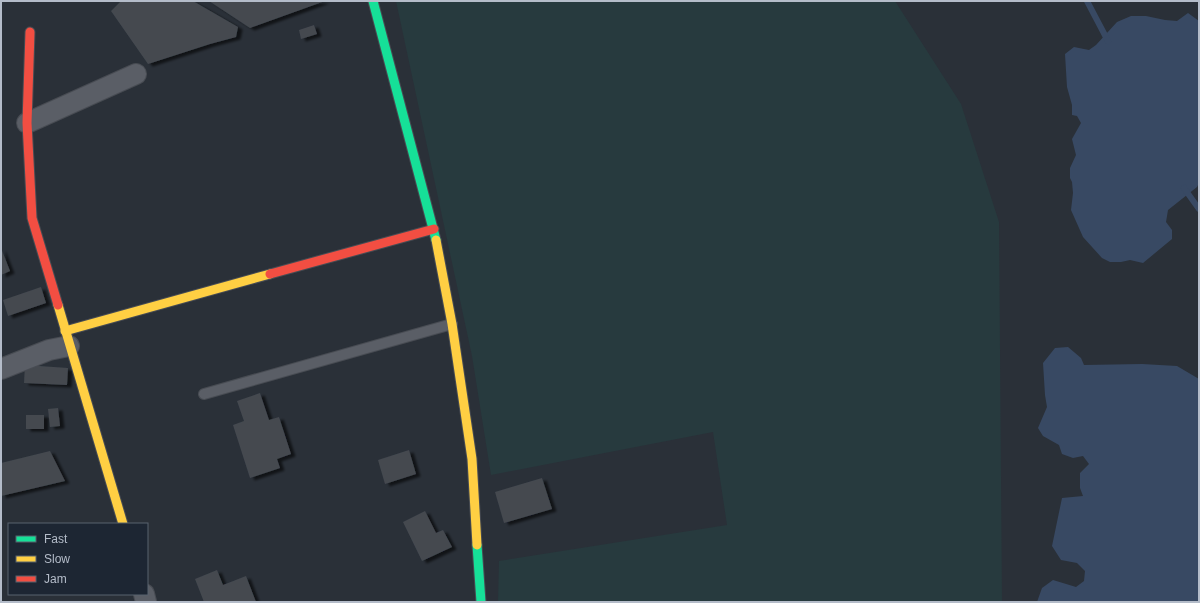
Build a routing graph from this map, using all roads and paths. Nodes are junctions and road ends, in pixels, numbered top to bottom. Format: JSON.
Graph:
{"nodes":[{"id":1,"x":373,"y":1,"type":"edge"},
{"id":2,"x":30,"y":32,"type":"dead end"},
{"id":3,"x":136,"y":74,"type":"dead end"},
{"id":4,"x":27,"y":123,"type":"junction"},
{"id":5,"x":434,"y":229,"type":"junction"},
{"id":6,"x":452,"y":324,"type":"junction"},
{"id":7,"x":67,"y":339,"type":"junction"},
{"id":8,"x":1,"y":369,"type":"edge"},
{"id":9,"x":204,"y":394,"type":"dead end"},
{"id":10,"x":123,"y":523,"type":"edge"},
{"id":11,"x":481,"y":602,"type":"edge"}],
"edges":[{"from":1,"to":5,"type":"street"},
{"from":2,"to":4,"type":"street"},
{"from":3,"to":4,"type":"street"},
{"from":4,"to":7,"type":"street"},
{"from":5,"to":6,"type":"street"},
{"from":5,"to":7,"type":"street"},
{"from":6,"to":9,"type":"lane"},
{"from":6,"to":11,"type":"street"},
{"from":7,"to":8,"type":"street"},
{"from":7,"to":10,"type":"street"}]}
